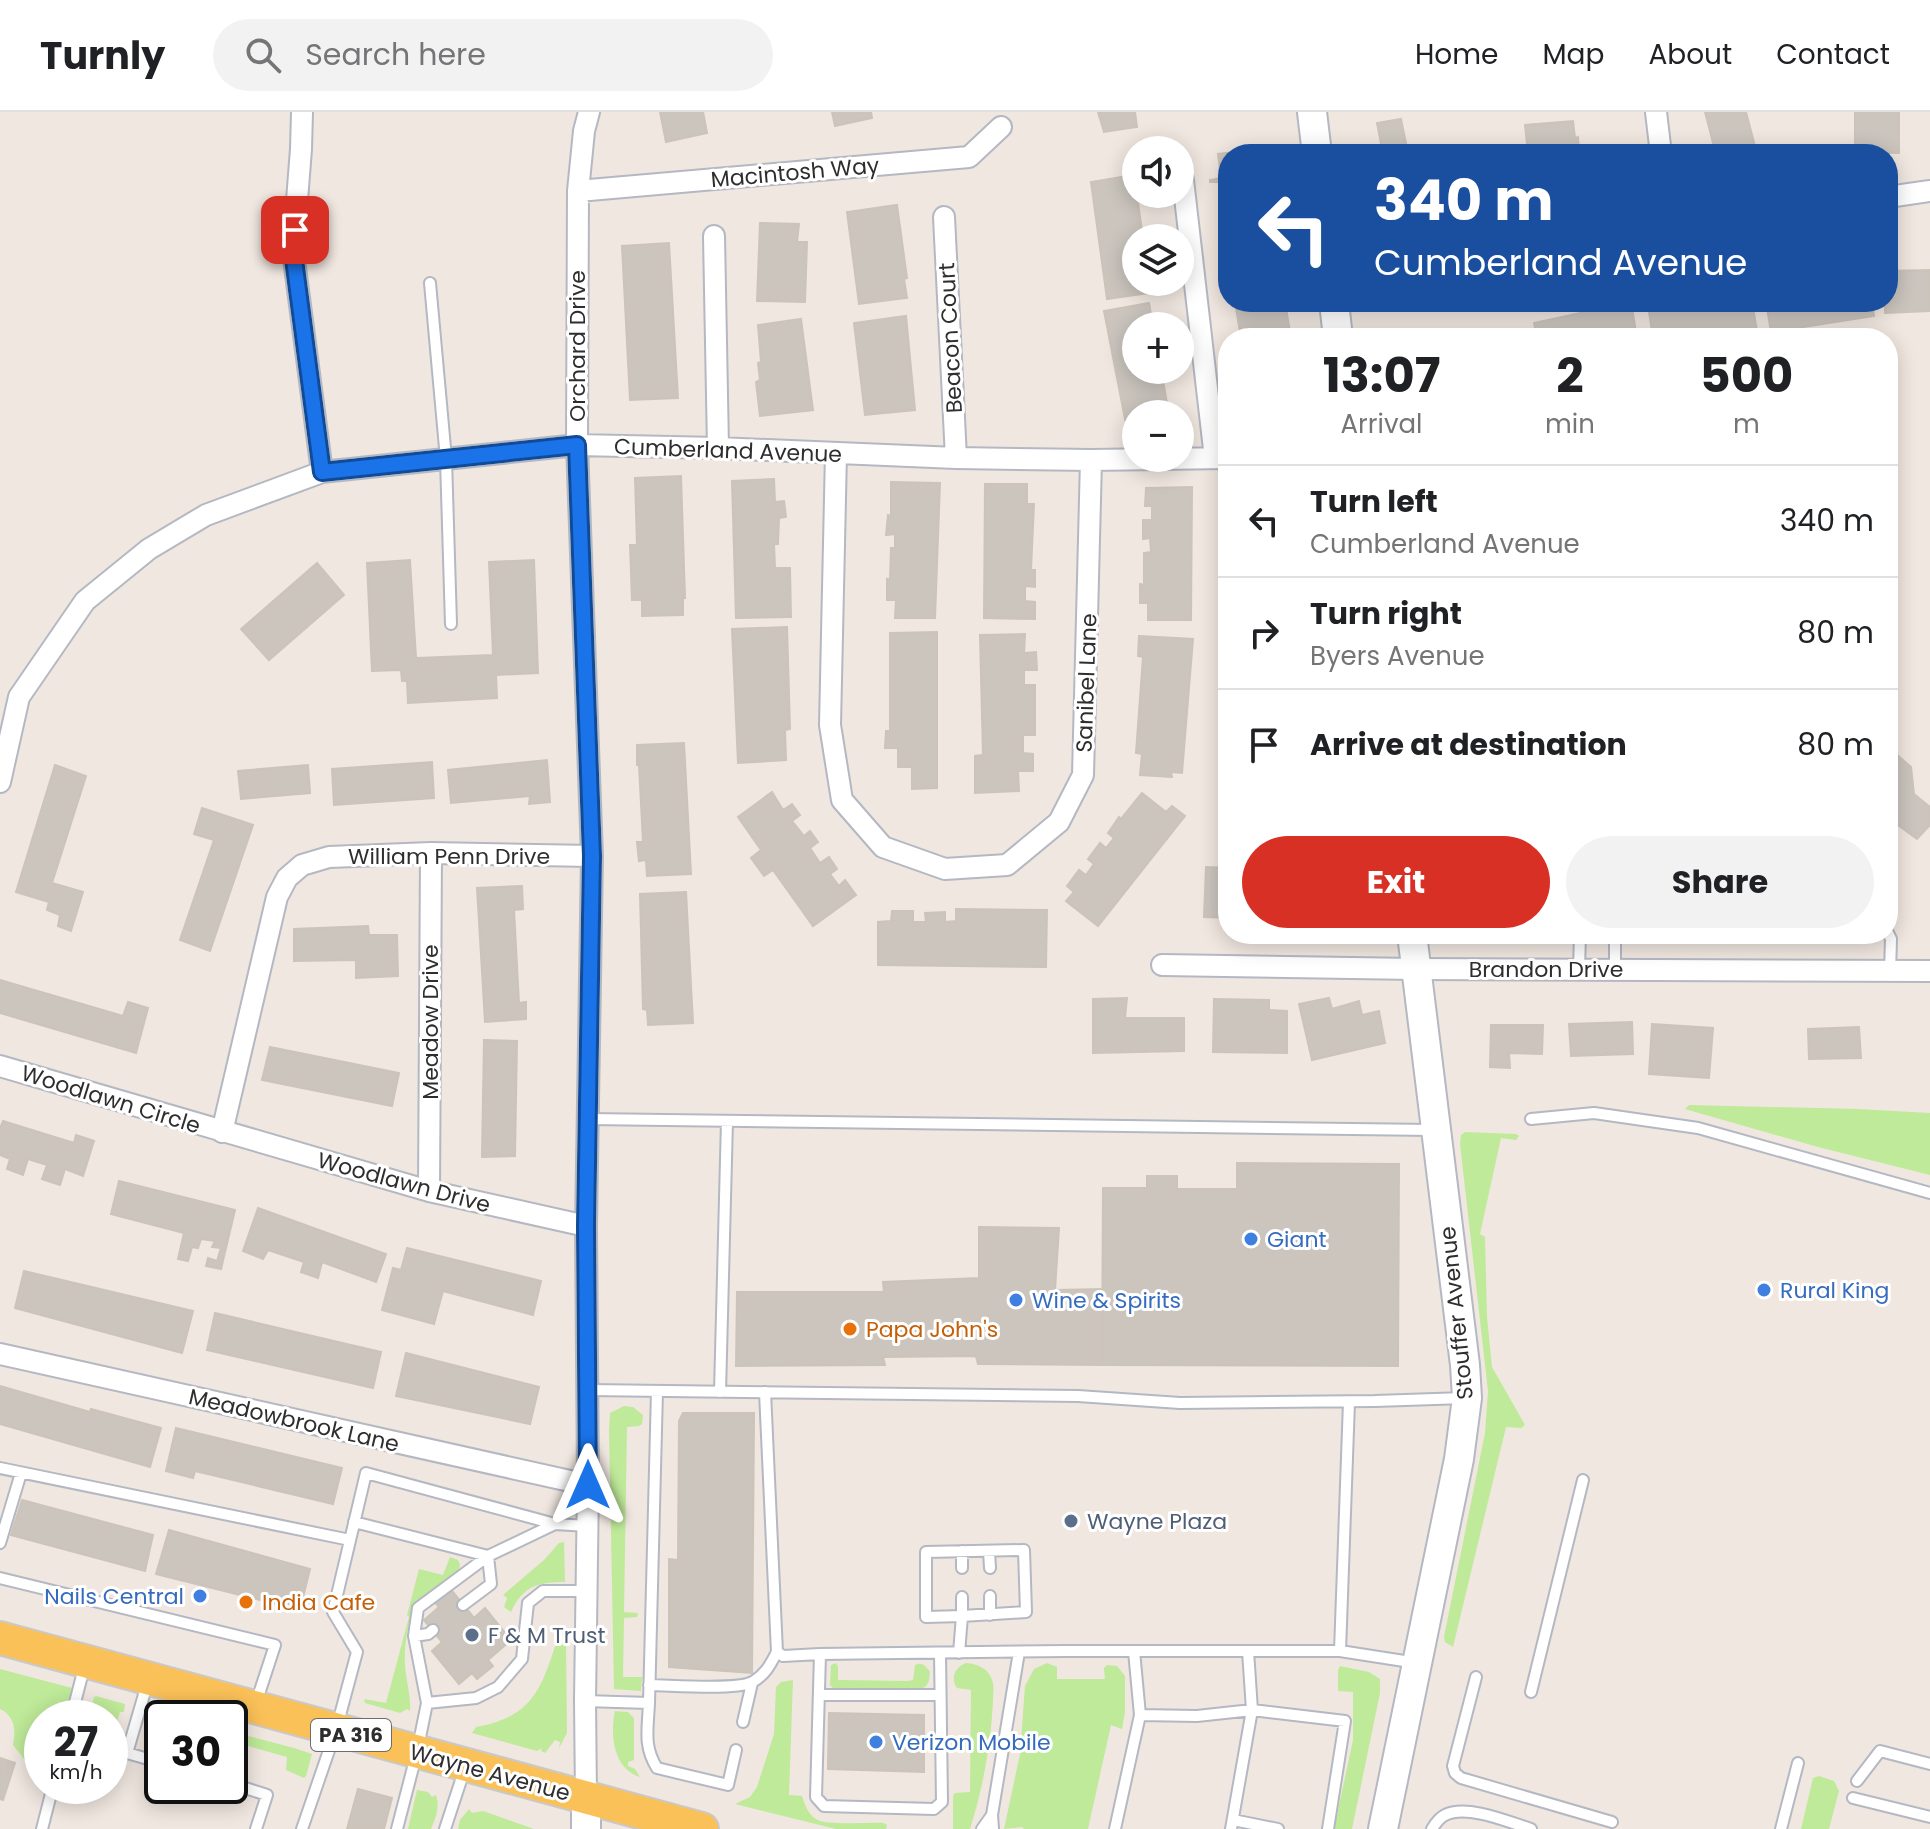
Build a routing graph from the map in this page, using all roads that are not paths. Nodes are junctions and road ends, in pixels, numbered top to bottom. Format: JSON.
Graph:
{"nodes":[{"id":1,"x":302,"y":112,"type":"edge"},
{"id":2,"x":589,"y":112,"type":"edge"},
{"id":3,"x":1312,"y":112,"type":"edge"},
{"id":4,"x":1656,"y":112,"type":"edge"},
{"id":5,"x":1001,"y":127,"type":"dead end"},
{"id":6,"x":1316,"y":144,"type":"edge"},
{"id":7,"x":1660,"y":144,"type":"edge"},
{"id":8,"x":578,"y":191,"type":"junction"},
{"id":9,"x":1930,"y":191,"type":"edge"},
{"id":10,"x":1898,"y":196,"type":"edge"},
{"id":11,"x":1187,"y":208,"type":"edge"},
{"id":12,"x":944,"y":217,"type":"dead end"},
{"id":13,"x":714,"y":236,"type":"dead end"},
{"id":14,"x":430,"y":283,"type":"dead end"},
{"id":15,"x":1218,"y":429,"type":"edge"},
{"id":16,"x":577,"y":445,"type":"junction"},
{"id":17,"x":718,"y":448,"type":"junction"},
{"id":18,"x":836,"y":453,"type":"junction"},
{"id":19,"x":956,"y":458,"type":"junction"},
{"id":20,"x":1218,"y":458,"type":"edge"},
{"id":21,"x":446,"y":459,"type":"junction"},
{"id":22,"x":1091,"y":460,"type":"junction"},
{"id":23,"x":322,"y":472,"type":"junction"},
{"id":24,"x":451,"y":624,"type":"dead end"},
{"id":25,"x":0,"y":782,"type":"edge"},
{"id":26,"x":431,"y":853,"type":"junction"},
{"id":27,"x":592,"y":856,"type":"junction"},
{"id":28,"x":1413,"y":944,"type":"edge"},
{"id":29,"x":1580,"y":944,"type":"edge"},
{"id":30,"x":1615,"y":944,"type":"edge"},
{"id":31,"x":1891,"y":944,"type":"edge"},
{"id":32,"x":1162,"y":965,"type":"dead end"},
{"id":33,"x":1416,"y":969,"type":"junction"},
{"id":34,"x":1579,"y":969,"type":"junction"},
{"id":35,"x":1615,"y":970,"type":"junction"},
{"id":36,"x":1890,"y":971,"type":"junction"},
{"id":37,"x":1930,"y":971,"type":"edge"},
{"id":38,"x":0,"y":1066,"type":"edge"},
{"id":39,"x":587,"y":1119,"type":"junction"},
{"id":40,"x":1531,"y":1119,"type":"dead end"},
{"id":41,"x":727,"y":1121,"type":"junction"},
{"id":42,"x":1436,"y":1131,"type":"junction"},
{"id":43,"x":222,"y":1132,"type":"junction"},
{"id":44,"x":429,"y":1191,"type":"junction"},
{"id":45,"x":1930,"y":1193,"type":"edge"},
{"id":46,"x":586,"y":1226,"type":"junction"},
{"id":47,"x":0,"y":1354,"type":"edge"},
{"id":48,"x":588,"y":1390,"type":"junction"},
{"id":49,"x":657,"y":1391,"type":"junction"},
{"id":50,"x":720,"y":1392,"type":"junction"},
{"id":51,"x":765,"y":1392,"type":"junction"},
{"id":52,"x":1467,"y":1398,"type":"junction"},
{"id":53,"x":1349,"y":1402,"type":"junction"},
{"id":54,"x":0,"y":1468,"type":"edge"},
{"id":55,"x":21,"y":1473,"type":"junction"},
{"id":56,"x":1583,"y":1480,"type":"dead end"},
{"id":57,"x":588,"y":1485,"type":"junction"},
{"id":58,"x":354,"y":1522,"type":"junction"},
{"id":59,"x":555,"y":1524,"type":"junction"},
{"id":60,"x":588,"y":1526,"type":"junction"},
{"id":61,"x":350,"y":1540,"type":"junction"},
{"id":62,"x":0,"y":1543,"type":"edge"},
{"id":63,"x":962,"y":1551,"type":"junction"},
{"id":64,"x":989,"y":1551,"type":"junction"},
{"id":65,"x":488,"y":1556,"type":"junction"},
{"id":66,"x":962,"y":1568,"type":"dead end"},
{"id":67,"x":990,"y":1568,"type":"dead end"},
{"id":68,"x":0,"y":1578,"type":"edge"},
{"id":69,"x":586,"y":1591,"type":"junction"},
{"id":70,"x":990,"y":1596,"type":"dead end"},
{"id":71,"x":962,"y":1597,"type":"dead end"},
{"id":72,"x":463,"y":1605,"type":"dead end"},
{"id":73,"x":990,"y":1615,"type":"junction"},
{"id":74,"x":962,"y":1616,"type":"junction"},
{"id":75,"x":433,"y":1630,"type":"dead end"},
{"id":76,"x":414,"y":1636,"type":"junction"},
{"id":77,"x":0,"y":1638,"type":"edge"},
{"id":78,"x":1134,"y":1651,"type":"junction"},
{"id":79,"x":1248,"y":1651,"type":"junction"},
{"id":80,"x":1340,"y":1651,"type":"junction"},
{"id":81,"x":777,"y":1652,"type":"junction"},
{"id":82,"x":1019,"y":1652,"type":"junction"},
{"id":83,"x":940,"y":1653,"type":"junction"},
{"id":84,"x":959,"y":1653,"type":"junction"},
{"id":85,"x":820,"y":1654,"type":"junction"},
{"id":86,"x":86,"y":1662,"type":"junction"},
{"id":87,"x":1417,"y":1663,"type":"junction"},
{"id":88,"x":1476,"y":1677,"type":"dead end"},
{"id":89,"x":149,"y":1679,"type":"junction"},
{"id":90,"x":752,"y":1683,"type":"junction"},
{"id":91,"x":649,"y":1685,"type":"junction"},
{"id":92,"x":1531,"y":1692,"type":"dead end"},
{"id":93,"x":819,"y":1695,"type":"junction"},
{"id":94,"x":940,"y":1695,"type":"junction"},
{"id":95,"x":76,"y":1700,"type":"edge"},
{"id":96,"x":585,"y":1701,"type":"junction"},
{"id":97,"x":427,"y":1703,"type":"junction"},
{"id":98,"x":649,"y":1703,"type":"junction"},
{"id":99,"x":255,"y":1708,"type":"junction"},
{"id":100,"x":1252,"y":1710,"type":"junction"},
{"id":101,"x":1140,"y":1715,"type":"junction"},
{"id":102,"x":743,"y":1722,"type":"dead end"},
{"id":103,"x":336,"y":1730,"type":"junction"},
{"id":104,"x":736,"y":1750,"type":"dead end"},
{"id":105,"x":417,"y":1752,"type":"junction"},
{"id":106,"x":144,"y":1758,"type":"edge"},
{"id":107,"x":1798,"y":1763,"type":"dead end"},
{"id":108,"x":1930,"y":1764,"type":"edge"},
{"id":109,"x":466,"y":1766,"type":"junction"},
{"id":110,"x":1857,"y":1781,"type":"dead end"},
{"id":111,"x":248,"y":1789,"type":"edge"},
{"id":112,"x":1853,"y":1798,"type":"dead end"},
{"id":113,"x":48,"y":1804,"type":"edge"},
{"id":114,"x":586,"y":1814,"type":"edge"},
{"id":115,"x":992,"y":1815,"type":"junction"},
{"id":116,"x":1930,"y":1817,"type":"edge"},
{"id":117,"x":1612,"y":1822,"type":"dead end"},
{"id":118,"x":1232,"y":1824,"type":"edge"},
{"id":119,"x":1496,"y":1824,"type":"edge"},
{"id":120,"x":42,"y":1829,"type":"edge"},
{"id":121,"x":256,"y":1829,"type":"edge"},
{"id":122,"x":302,"y":1829,"type":"edge"},
{"id":123,"x":397,"y":1829,"type":"edge"},
{"id":124,"x":445,"y":1829,"type":"edge"},
{"id":125,"x":702,"y":1829,"type":"edge"},
{"id":126,"x":982,"y":1829,"type":"edge"},
{"id":127,"x":993,"y":1829,"type":"edge"},
{"id":128,"x":1115,"y":1829,"type":"edge"},
{"id":129,"x":1278,"y":1829,"type":"edge"},
{"id":130,"x":1328,"y":1829,"type":"edge"},
{"id":131,"x":1383,"y":1829,"type":"edge"},
{"id":132,"x":1432,"y":1829,"type":"edge"},
{"id":133,"x":1531,"y":1829,"type":"edge"},
{"id":134,"x":1781,"y":1829,"type":"edge"}],
"edges":[{"from":1,"to":23,"type":"street"},
{"from":2,"to":8,"type":"street","name":"Orchard Drive"},
{"from":3,"to":6,"type":"street"},
{"from":4,"to":7,"type":"street"},
{"from":5,"to":8,"type":"street","name":"Macintosh Way"},
{"from":8,"to":16,"type":"street","name":"Orchard Drive"},
{"from":9,"to":10,"type":"street"},
{"from":11,"to":15,"type":"street"},
{"from":12,"to":19,"type":"street","name":"Beacon Court"},
{"from":13,"to":17,"type":"street"},
{"from":14,"to":21,"type":"lane"},
{"from":16,"to":17,"type":"street","name":"Cumberland Avenue"},
{"from":16,"to":21,"type":"street","name":"Cumberland Avenue"},
{"from":16,"to":27,"type":"street","name":"Orchard Drive"},
{"from":17,"to":18,"type":"street","name":"Cumberland Avenue"},
{"from":18,"to":19,"type":"street","name":"Cumberland Avenue"},
{"from":18,"to":22,"type":"street","name":"Sanibel Lane"},
{"from":19,"to":22,"type":"street","name":"Cumberland Avenue"},
{"from":20,"to":22,"type":"street","name":"Cumberland Avenue"},
{"from":21,"to":23,"type":"street","name":"Cumberland Avenue"},
{"from":21,"to":24,"type":"lane"},
{"from":23,"to":25,"type":"street","name":"Cumberland Avenue"},
{"from":26,"to":27,"type":"street","name":"William Penn Drive"},
{"from":26,"to":43,"type":"street","name":"William Penn Drive"},
{"from":26,"to":44,"type":"street","name":"Meadow Drive"},
{"from":27,"to":39,"type":"street","name":"Orchard Drive"},
{"from":28,"to":33,"type":"street","name":"Stouffer Avenue"},
{"from":29,"to":34,"type":"lane"},
{"from":30,"to":35,"type":"lane"},
{"from":31,"to":36,"type":"lane"},
{"from":32,"to":33,"type":"street","name":"Brandon Drive"},
{"from":33,"to":34,"type":"street","name":"Brandon Drive"},
{"from":33,"to":42,"type":"street","name":"Stouffer Avenue"},
{"from":34,"to":35,"type":"street","name":"Brandon Drive"},
{"from":35,"to":36,"type":"street","name":"Brandon Drive"},
{"from":36,"to":37,"type":"street","name":"Brandon Drive"},
{"from":38,"to":43,"type":"street","name":"Woodlawn Circle"},
{"from":39,"to":41,"type":"lane"},
{"from":39,"to":46,"type":"street","name":"Orchard Drive"},
{"from":40,"to":45,"type":"lane"},
{"from":41,"to":42,"type":"lane"},
{"from":41,"to":50,"type":"lane"},
{"from":42,"to":52,"type":"street","name":"Stouffer Avenue"},
{"from":43,"to":44,"type":"street","name":"Woodlawn Drive"},
{"from":44,"to":46,"type":"street","name":"Woodlawn Drive"},
{"from":46,"to":48,"type":"street","name":"Orchard Drive"},
{"from":47,"to":57,"type":"street","name":"Meadowbrook Lane"},
{"from":48,"to":49,"type":"lane"},
{"from":48,"to":57,"type":"street","name":"Orchard Drive"},
{"from":49,"to":50,"type":"lane"},
{"from":49,"to":91,"type":"lane"},
{"from":50,"to":51,"type":"lane"},
{"from":51,"to":53,"type":"lane"},
{"from":51,"to":81,"type":"lane"},
{"from":52,"to":53,"type":"lane"},
{"from":52,"to":87,"type":"street","name":"Stouffer Avenue"},
{"from":53,"to":80,"type":"lane"},
{"from":54,"to":55,"type":"lane"},
{"from":55,"to":61,"type":"lane"},
{"from":55,"to":62,"type":"lane"},
{"from":56,"to":92,"type":"lane"},
{"from":57,"to":60,"type":"street","name":"Orchard Drive"},
{"from":58,"to":59,"type":"lane"},
{"from":58,"to":61,"type":"lane"},
{"from":58,"to":65,"type":"lane"},
{"from":59,"to":60,"type":"lane"},
{"from":59,"to":65,"type":"lane"},
{"from":60,"to":69,"type":"street","name":"Orchard Drive"},
{"from":61,"to":103,"type":"lane"},
{"from":63,"to":64,"type":"lane"},
{"from":63,"to":66,"type":"lane"},
{"from":63,"to":74,"type":"lane"},
{"from":64,"to":67,"type":"lane"},
{"from":64,"to":73,"type":"lane"},
{"from":65,"to":72,"type":"lane"},
{"from":65,"to":76,"type":"lane"},
{"from":68,"to":99,"type":"lane"},
{"from":69,"to":96,"type":"street","name":"Orchard Drive"},
{"from":69,"to":97,"type":"lane"},
{"from":70,"to":73,"type":"lane"},
{"from":71,"to":74,"type":"lane"},
{"from":73,"to":74,"type":"lane"},
{"from":74,"to":84,"type":"lane"},
{"from":75,"to":76,"type":"lane"},
{"from":76,"to":97,"type":"lane"},
{"from":77,"to":86,"type":"main road","name":"Wayne Avenue","number":"PA 316"},
{"from":78,"to":79,"type":"lane"},
{"from":78,"to":82,"type":"lane"},
{"from":78,"to":101,"type":"lane"},
{"from":79,"to":80,"type":"lane"},
{"from":79,"to":100,"type":"lane"},
{"from":80,"to":87,"type":"lane"},
{"from":81,"to":85,"type":"lane"},
{"from":81,"to":90,"type":"lane"},
{"from":82,"to":84,"type":"lane"},
{"from":82,"to":115,"type":"lane"},
{"from":83,"to":84,"type":"lane"},
{"from":83,"to":85,"type":"lane"},
{"from":83,"to":94,"type":"lane"},
{"from":85,"to":93,"type":"lane"},
{"from":86,"to":89,"type":"main road","name":"Wayne Avenue","number":"PA 316"},
{"from":86,"to":95,"type":"lane"},
{"from":87,"to":131,"type":"street","name":"Stouffer Avenue"},
{"from":88,"to":117,"type":"lane"},
{"from":89,"to":99,"type":"main road","name":"Wayne Avenue","number":"PA 316"},
{"from":89,"to":106,"type":"lane"},
{"from":90,"to":91,"type":"lane"},
{"from":90,"to":102,"type":"lane"},
{"from":91,"to":98,"type":"lane"},
{"from":93,"to":94,"type":"lane"},
{"from":93,"to":94,"type":"lane"},
{"from":96,"to":98,"type":"lane"},
{"from":96,"to":114,"type":"street","name":"Orchard Drive"},
{"from":97,"to":105,"type":"lane"},
{"from":98,"to":104,"type":"lane"},
{"from":99,"to":103,"type":"main road","name":"Wayne Avenue","number":"PA 316"},
{"from":100,"to":101,"type":"lane"},
{"from":100,"to":118,"type":"lane"},
{"from":100,"to":130,"type":"lane"},
{"from":101,"to":128,"type":"lane"},
{"from":103,"to":105,"type":"main road","name":"Wayne Avenue","number":"PA 316"},
{"from":103,"to":122,"type":"lane"},
{"from":105,"to":109,"type":"main road","name":"Wayne Avenue","number":"PA 316"},
{"from":105,"to":123,"type":"lane"},
{"from":107,"to":134,"type":"lane"},
{"from":108,"to":110,"type":"lane"},
{"from":109,"to":114,"type":"main road","name":"Wayne Avenue","number":"PA 316"},
{"from":109,"to":124,"type":"lane"},
{"from":111,"to":121,"type":"lane"},
{"from":112,"to":116,"type":"lane"},
{"from":113,"to":120,"type":"lane"},
{"from":114,"to":125,"type":"main road","name":"Wayne Avenue","number":"PA 316"},
{"from":115,"to":126,"type":"lane"},
{"from":115,"to":127,"type":"lane"},
{"from":118,"to":129,"type":"lane"},
{"from":119,"to":132,"type":"lane"},
{"from":119,"to":133,"type":"lane"}]}
